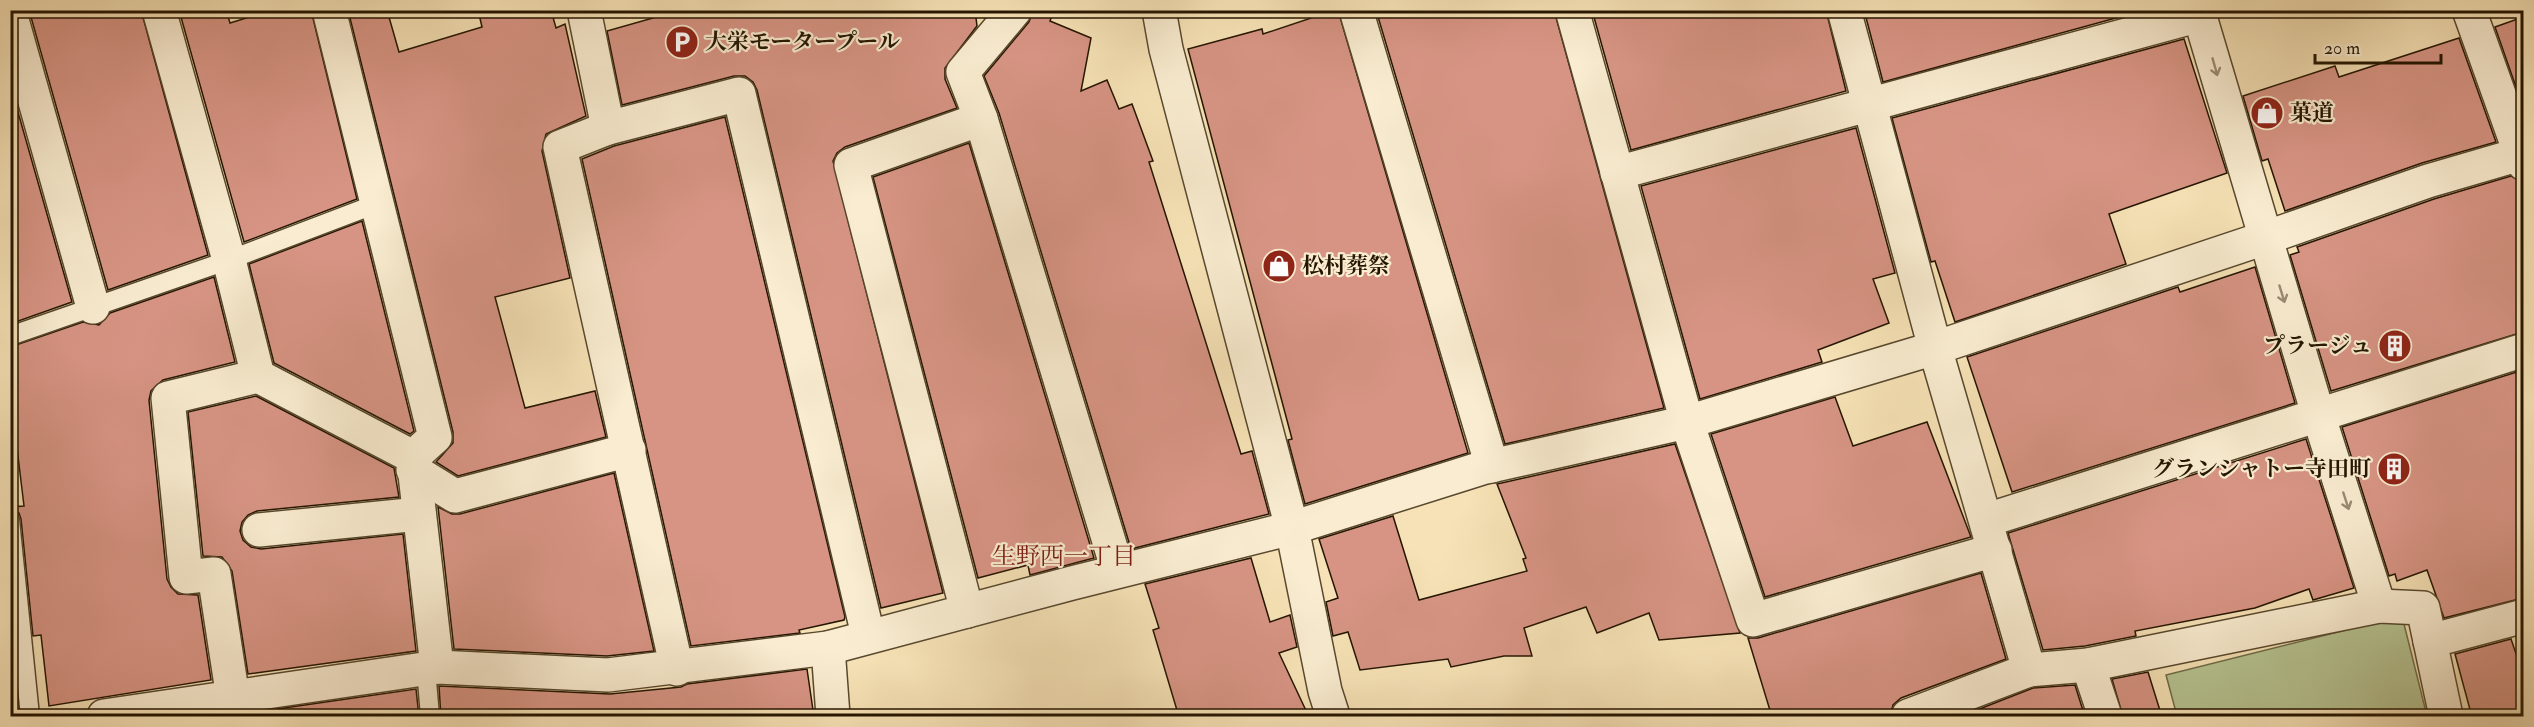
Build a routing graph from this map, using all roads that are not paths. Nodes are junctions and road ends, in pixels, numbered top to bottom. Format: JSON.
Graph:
{"nodes":[{"id":1,"x":159,"y":10,"type":"edge"},
{"id":2,"x":329,"y":10,"type":"edge"},
{"id":3,"x":584,"y":10,"type":"edge"},
{"id":4,"x":1015,"y":10,"type":"edge"},
{"id":5,"x":1160,"y":10,"type":"edge"},
{"id":6,"x":1356,"y":10,"type":"edge"},
{"id":7,"x":1572,"y":10,"type":"edge"},
{"id":8,"x":1844,"y":10,"type":"edge"},
{"id":9,"x":2469,"y":10,"type":"edge"},
{"id":10,"x":10,"y":13,"type":"edge"},
{"id":11,"x":2199,"y":13,"type":"edge"},
{"id":12,"x":1870,"y":106,"type":"junction"},
{"id":13,"x":981,"y":119,"type":"junction"},
{"id":14,"x":608,"y":128,"type":"junction"},
{"id":15,"x":2522,"y":157,"type":"edge"},
{"id":16,"x":1617,"y":173,"type":"junction"},
{"id":17,"x":376,"y":204,"type":"junction"},
{"id":18,"x":2265,"y":238,"type":"junction"},
{"id":19,"x":229,"y":260,"type":"junction"},
{"id":20,"x":93,"y":307,"type":"junction"},
{"id":21,"x":10,"y":336,"type":"edge"},
{"id":22,"x":1935,"y":348,"type":"junction"},
{"id":23,"x":2523,"y":350,"type":"edge"},
{"id":24,"x":258,"y":376,"type":"junction"},
{"id":25,"x":2318,"y":414,"type":"junction"},
{"id":26,"x":1687,"y":422,"type":"junction"},
{"id":27,"x":629,"y":450,"type":"junction"},
{"id":28,"x":413,"y":464,"type":"junction"},
{"id":29,"x":1492,"y":466,"type":"junction"},
{"id":30,"x":419,"y":514,"type":"junction"},
{"id":31,"x":10,"y":520,"type":"edge"},
{"id":32,"x":1292,"y":528,"type":"junction"},
{"id":33,"x":259,"y":530,"type":"dead end"},
{"id":34,"x":1991,"y":535,"type":"junction"},
{"id":35,"x":1118,"y":571,"type":"junction"},
{"id":36,"x":2379,"y":606,"type":"junction"},
{"id":37,"x":967,"y":611,"type":"junction"},
{"id":38,"x":2523,"y":616,"type":"edge"},
{"id":39,"x":868,"y":635,"type":"junction"},
{"id":40,"x":2430,"y":641,"type":"junction"},
{"id":41,"x":828,"y":648,"type":"junction"},
{"id":42,"x":2088,"y":665,"type":"junction"},
{"id":43,"x":431,"y":668,"type":"junction"},
{"id":44,"x":677,"y":669,"type":"junction"},
{"id":45,"x":2030,"y":670,"type":"junction"},
{"id":46,"x":233,"y":698,"type":"junction"},
{"id":47,"x":30,"y":717,"type":"edge"},
{"id":48,"x":104,"y":717,"type":"edge"},
{"id":49,"x":430,"y":717,"type":"edge"},
{"id":50,"x":833,"y":717,"type":"edge"},
{"id":51,"x":1333,"y":717,"type":"edge"},
{"id":52,"x":1908,"y":717,"type":"edge"},
{"id":53,"x":2105,"y":717,"type":"edge"},
{"id":54,"x":2446,"y":717,"type":"edge"}],
"edges":[{"from":1,"to":19,"type":"street"},
{"from":2,"to":17,"type":"street"},
{"from":3,"to":14,"type":"street"},
{"from":4,"to":13,"type":"street"},
{"from":5,"to":32,"type":"street"},
{"from":6,"to":29,"type":"street"},
{"from":7,"to":16,"type":"street"},
{"from":8,"to":12,"type":"street"},
{"from":9,"to":15,"type":"street"},
{"from":10,"to":20,"type":"street"},
{"from":11,"to":12,"type":"street"},
{"from":11,"to":18,"type":"street","one_way":true},
{"from":12,"to":16,"type":"street"},
{"from":12,"to":22,"type":"street"},
{"from":13,"to":35,"type":"street"},
{"from":13,"to":37,"type":"street"},
{"from":14,"to":27,"type":"street"},
{"from":14,"to":39,"type":"street"},
{"from":15,"to":18,"type":"street"},
{"from":16,"to":26,"type":"street"},
{"from":17,"to":19,"type":"lane"},
{"from":17,"to":28,"type":"street"},
{"from":18,"to":22,"type":"street"},
{"from":18,"to":25,"type":"street","one_way":true},
{"from":19,"to":20,"type":"lane"},
{"from":19,"to":24,"type":"street"},
{"from":20,"to":21,"type":"lane"},
{"from":22,"to":26,"type":"street"},
{"from":22,"to":34,"type":"street"},
{"from":23,"to":25,"type":"street"},
{"from":24,"to":28,"type":"street"},
{"from":24,"to":46,"type":"street"},
{"from":25,"to":34,"type":"street"},
{"from":25,"to":36,"type":"street","one_way":true},
{"from":26,"to":29,"type":"street"},
{"from":26,"to":34,"type":"street"},
{"from":27,"to":28,"type":"street"},
{"from":27,"to":44,"type":"street"},
{"from":28,"to":30,"type":"street"},
{"from":29,"to":32,"type":"street"},
{"from":30,"to":33,"type":"street"},
{"from":30,"to":43,"type":"street"},
{"from":31,"to":47,"type":"lane"},
{"from":32,"to":35,"type":"street"},
{"from":32,"to":51,"type":"street"},
{"from":34,"to":45,"type":"street"},
{"from":35,"to":37,"type":"street"},
{"from":36,"to":40,"type":"street"},
{"from":36,"to":42,"type":"street"},
{"from":37,"to":39,"type":"street"},
{"from":38,"to":40,"type":"street"},
{"from":39,"to":41,"type":"street"},
{"from":40,"to":54,"type":"street"},
{"from":41,"to":44,"type":"street"},
{"from":41,"to":50,"type":"street"},
{"from":42,"to":45,"type":"street"},
{"from":42,"to":53,"type":"street"},
{"from":43,"to":44,"type":"street"},
{"from":43,"to":46,"type":"street"},
{"from":43,"to":49,"type":"lane"},
{"from":45,"to":52,"type":"street"},
{"from":46,"to":48,"type":"street"}]}
